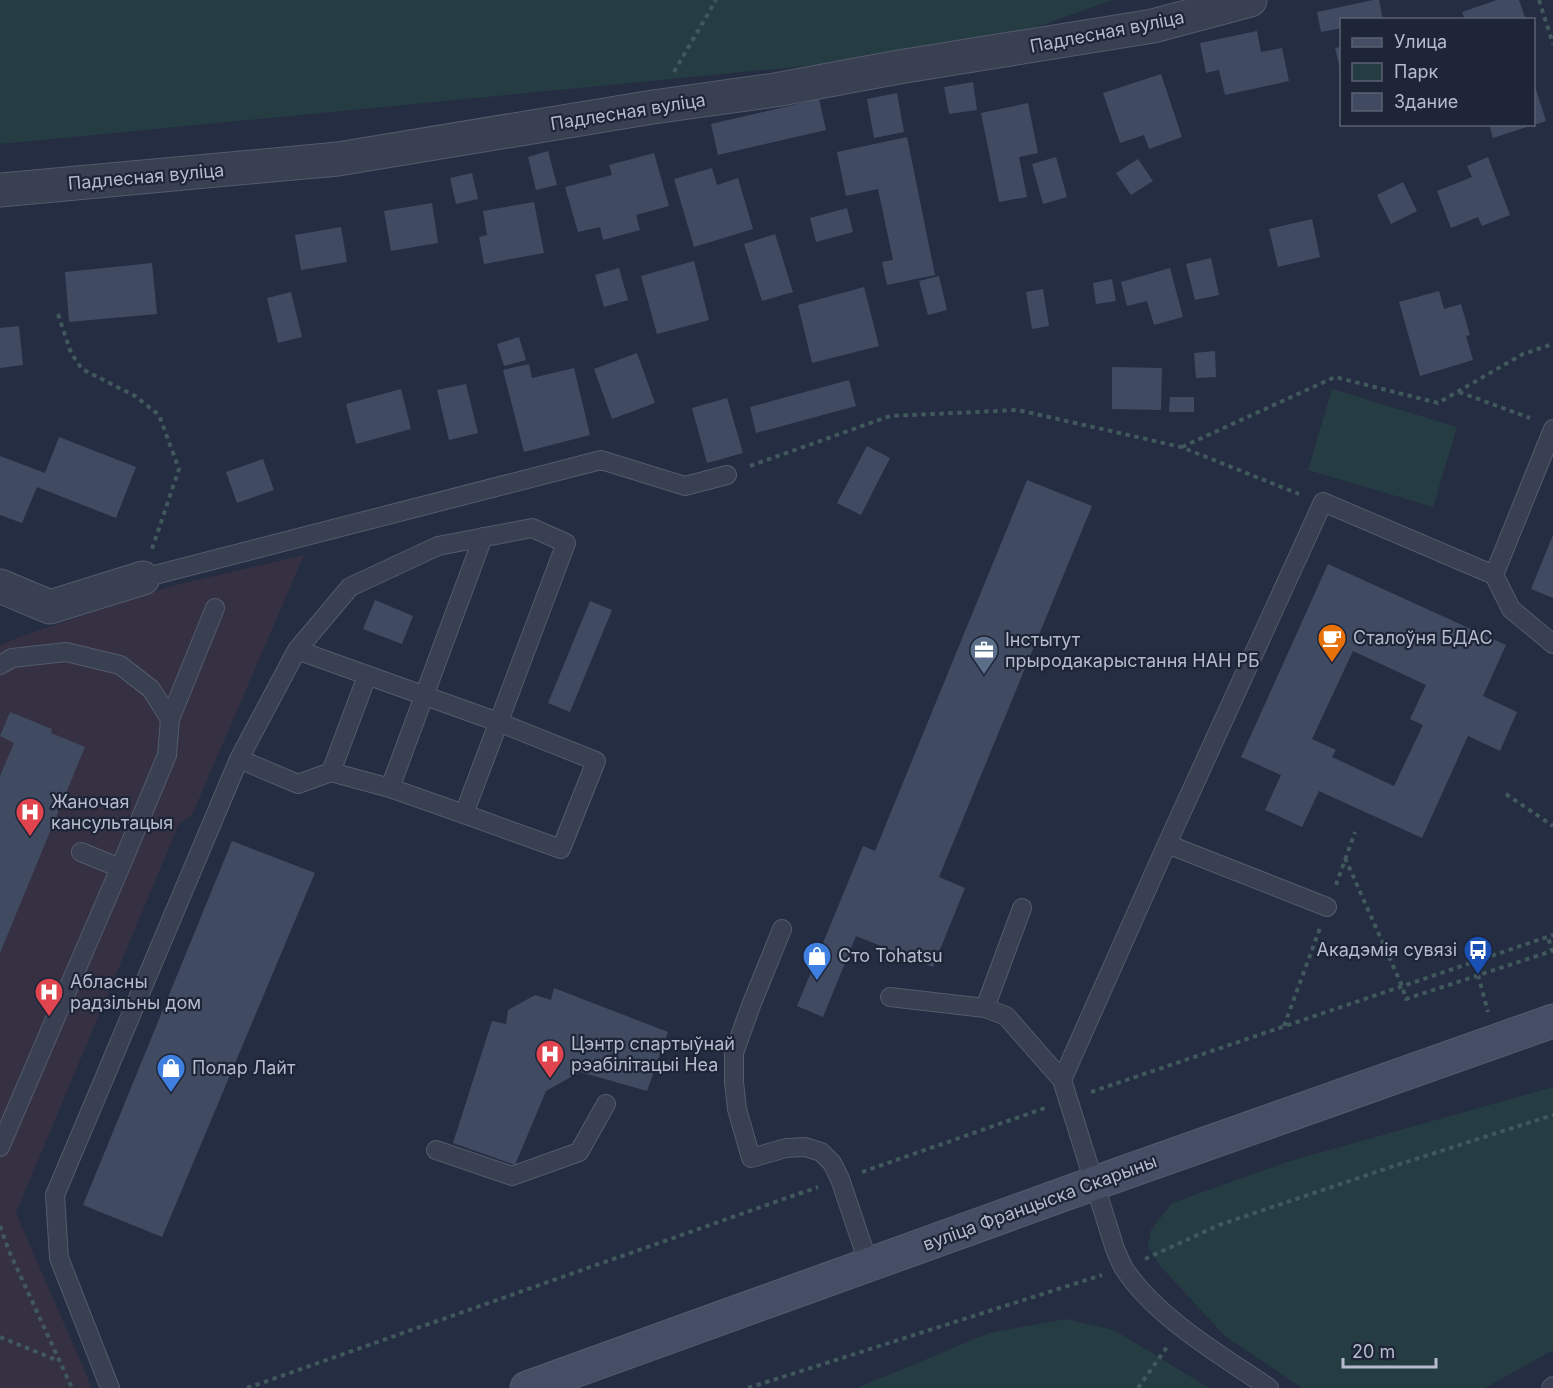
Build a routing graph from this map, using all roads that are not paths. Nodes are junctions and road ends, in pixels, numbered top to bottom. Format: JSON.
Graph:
{"nodes":[{"id":1,"x":1250,"y":0,"type":"edge"},
{"id":2,"x":0,"y":190,"type":"edge"},
{"id":3,"x":1553,"y":429,"type":"edge"},
{"id":4,"x":727,"y":475,"type":"road end"},
{"id":5,"x":483,"y":537,"type":"junction"},
{"id":6,"x":1494,"y":575,"type":"junction"},
{"id":7,"x":143,"y":578,"type":"joint"},
{"id":8,"x":0,"y":586,"type":"edge"},
{"id":9,"x":215,"y":608,"type":"dead end"},
{"id":10,"x":1553,"y":644,"type":"edge"},
{"id":11,"x":297,"y":650,"type":"junction"},
{"id":12,"x":0,"y":665,"type":"edge"},
{"id":13,"x":366,"y":675,"type":"junction"},
{"id":14,"x":424,"y":696,"type":"junction"},
{"id":15,"x":170,"y":719,"type":"junction"},
{"id":16,"x":498,"y":722,"type":"junction"},
{"id":17,"x":239,"y":759,"type":"junction"},
{"id":18,"x":331,"y":772,"type":"junction"},
{"id":19,"x":390,"y":788,"type":"junction"},
{"id":20,"x":464,"y":814,"type":"junction"},
{"id":21,"x":1167,"y":844,"type":"junction"},
{"id":22,"x":81,"y":852,"type":"dead end"},
{"id":23,"x":120,"y":868,"type":"junction"},
{"id":24,"x":1328,"y":907,"type":"dead end"},
{"id":25,"x":1022,"y":908,"type":"dead end"},
{"id":26,"x":782,"y":929,"type":"dead end"},
{"id":27,"x":890,"y":997,"type":"dead end"},
{"id":28,"x":985,"y":1008,"type":"junction"},
{"id":29,"x":1553,"y":1021,"type":"edge"},
{"id":30,"x":1062,"y":1080,"type":"junction"},
{"id":31,"x":606,"y":1104,"type":"dead end"},
{"id":32,"x":5,"y":1124,"type":"edge"},
{"id":33,"x":0,"y":1147,"type":"edge"},
{"id":34,"x":436,"y":1150,"type":"dead end"},
{"id":35,"x":1095,"y":1183,"type":"junction"},
{"id":36,"x":869,"y":1265,"type":"junction"},
{"id":37,"x":110,"y":1388,"type":"edge"},
{"id":38,"x":527,"y":1388,"type":"edge"},
{"id":39,"x":1269,"y":1388,"type":"edge"}],
"edges":[{"from":1,"to":2,"type":"street","name":"Падлесная вуліца"},
{"from":3,"to":6,"type":"lane"},
{"from":4,"to":7,"type":"lane"},
{"from":5,"to":11,"type":"lane"},
{"from":5,"to":14,"type":"lane"},
{"from":5,"to":16,"type":"lane"},
{"from":6,"to":10,"type":"lane"},
{"from":6,"to":21,"type":"lane"},
{"from":7,"to":8,"type":"street"},
{"from":9,"to":15,"type":"lane"},
{"from":11,"to":13,"type":"lane"},
{"from":11,"to":17,"type":"lane"},
{"from":12,"to":15,"type":"lane"},
{"from":13,"to":14,"type":"lane"},
{"from":13,"to":18,"type":"lane"},
{"from":14,"to":16,"type":"lane"},
{"from":14,"to":19,"type":"lane"},
{"from":15,"to":23,"type":"lane"},
{"from":16,"to":20,"type":"lane"},
{"from":16,"to":20,"type":"lane"},
{"from":17,"to":18,"type":"lane"},
{"from":17,"to":37,"type":"lane"},
{"from":18,"to":19,"type":"lane"},
{"from":19,"to":20,"type":"lane"},
{"from":21,"to":24,"type":"lane"},
{"from":21,"to":30,"type":"lane"},
{"from":22,"to":23,"type":"lane"},
{"from":23,"to":32,"type":"lane"},
{"from":25,"to":28,"type":"lane"},
{"from":26,"to":36,"type":"lane"},
{"from":27,"to":28,"type":"lane"},
{"from":28,"to":30,"type":"lane"},
{"from":29,"to":35,"type":"main road","name":"вуліца Францыска Скарыны"},
{"from":30,"to":35,"type":"lane"},
{"from":31,"to":34,"type":"lane"},
{"from":32,"to":33,"type":"lane"},
{"from":35,"to":36,"type":"main road","name":"вуліца Францыска Скарыны"},
{"from":35,"to":39,"type":"lane"},
{"from":36,"to":38,"type":"main road","name":"вуліца Францыска Скарыны"}]}
